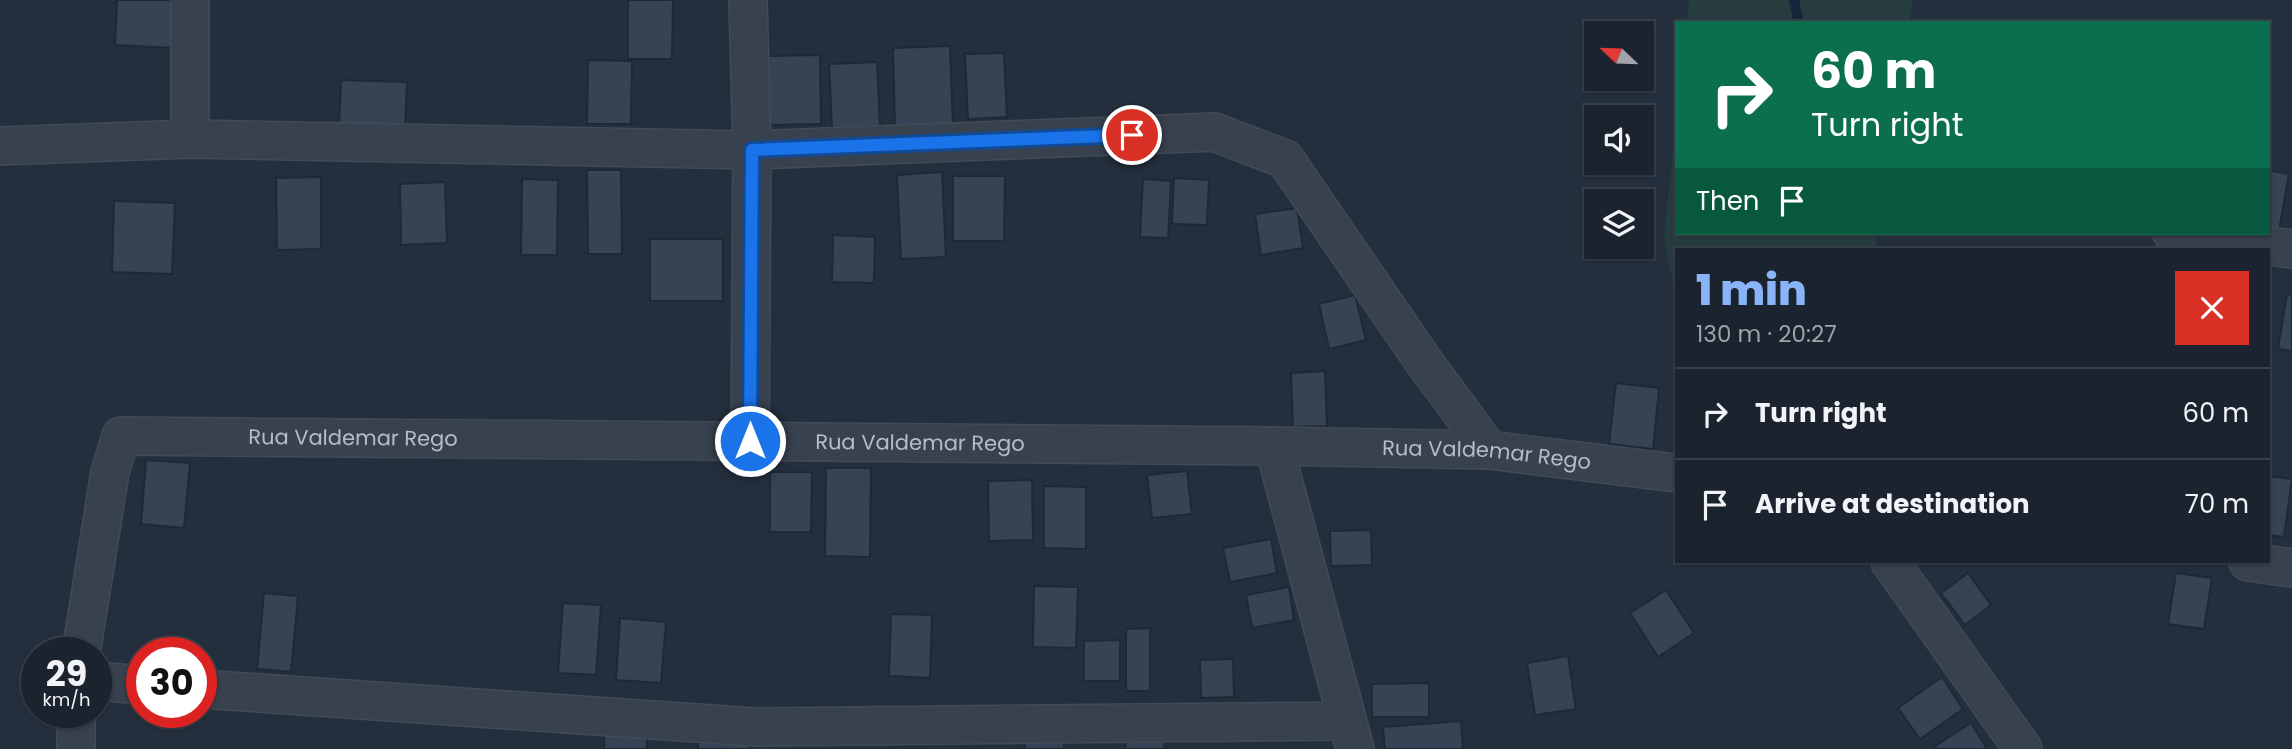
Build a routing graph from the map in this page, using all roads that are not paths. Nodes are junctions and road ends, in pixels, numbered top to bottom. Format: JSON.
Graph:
{"nodes":[{"id":1,"x":190,"y":0,"type":"edge"},
{"id":2,"x":748,"y":0,"type":"edge"},
{"id":3,"x":190,"y":139,"type":"junction"},
{"id":4,"x":0,"y":146,"type":"edge"},
{"id":5,"x":752,"y":150,"type":"junction"},
{"id":6,"x":2186,"y":235,"type":"edge"},
{"id":7,"x":2292,"y":249,"type":"edge"},
{"id":8,"x":750,"y":441,"type":"junction"},
{"id":9,"x":1274,"y":446,"type":"junction"},
{"id":10,"x":1489,"y":450,"type":"junction"},
{"id":11,"x":1675,"y":473,"type":"edge"},
{"id":12,"x":1891,"y":563,"type":"edge"},
{"id":13,"x":2255,"y":563,"type":"edge"},
{"id":14,"x":2292,"y":568,"type":"edge"},
{"id":15,"x":84,"y":637,"type":"edge"},
{"id":16,"x":217,"y":690,"type":"edge"},
{"id":17,"x":76,"y":728,"type":"edge"},
{"id":18,"x":1351,"y":735,"type":"edge"},
{"id":19,"x":76,"y":749,"type":"edge"},
{"id":20,"x":2023,"y":749,"type":"edge"}],
"edges":[{"from":1,"to":3,"type":"street"},
{"from":2,"to":5,"type":"street"},
{"from":3,"to":4,"type":"street"},
{"from":3,"to":5,"type":"street"},
{"from":5,"to":8,"type":"street"},
{"from":5,"to":10,"type":"street"},
{"from":6,"to":7,"type":"street"},
{"from":8,"to":9,"type":"street","name":"Rua Valdemar Rego"},
{"from":8,"to":15,"type":"street","name":"Rua Valdemar Rego"},
{"from":9,"to":10,"type":"street","name":"Rua Valdemar Rego"},
{"from":9,"to":18,"type":"street"},
{"from":10,"to":11,"type":"street","name":"Rua Valdemar Rego"},
{"from":12,"to":20,"type":"street"},
{"from":13,"to":14,"type":"street"},
{"from":16,"to":18,"type":"street"},
{"from":17,"to":19,"type":"street"}]}
